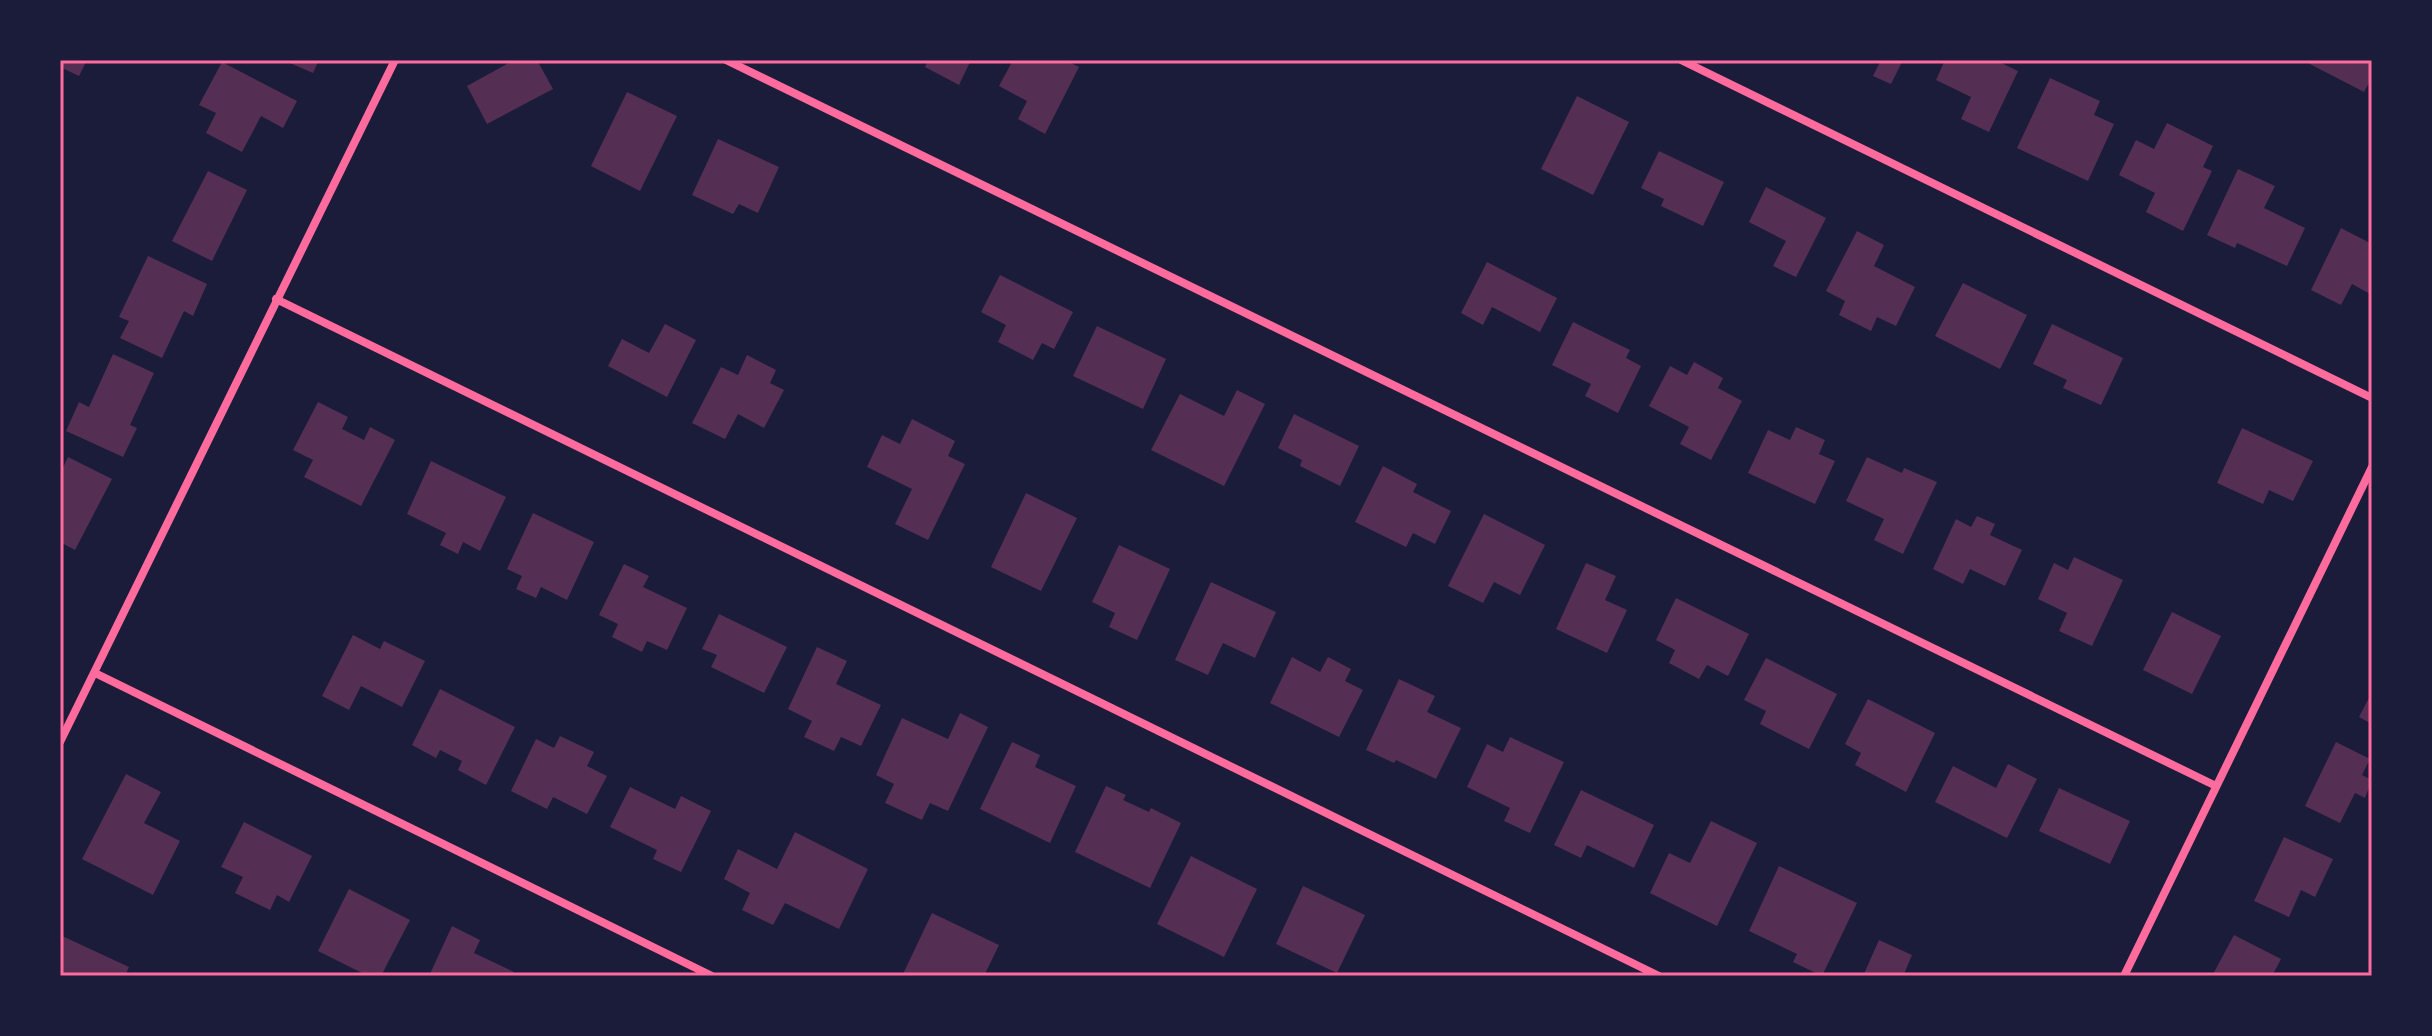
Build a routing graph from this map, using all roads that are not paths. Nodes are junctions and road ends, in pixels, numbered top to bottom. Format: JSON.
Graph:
{"nodes":[{"id":1,"x":395,"y":60,"type":"edge"},
{"id":2,"x":726,"y":60,"type":"edge"},
{"id":3,"x":1681,"y":60,"type":"edge"},
{"id":4,"x":276,"y":299,"type":"junction"},
{"id":5,"x":2372,"y":398,"type":"edge"},
{"id":6,"x":2372,"y":467,"type":"edge"},
{"id":7,"x":95,"y":673,"type":"junction"},
{"id":8,"x":60,"y":742,"type":"edge"},
{"id":9,"x":2216,"y":786,"type":"junction"},
{"id":10,"x":712,"y":976,"type":"edge"},
{"id":11,"x":1659,"y":976,"type":"edge"},
{"id":12,"x":2124,"y":976,"type":"edge"}],
"edges":[{"from":1,"to":4,"type":"street"},
{"from":2,"to":9,"type":"street"},
{"from":3,"to":5,"type":"street"},
{"from":4,"to":7,"type":"street"},
{"from":4,"to":11,"type":"street"},
{"from":6,"to":9,"type":"street"},
{"from":7,"to":8,"type":"street"},
{"from":7,"to":10,"type":"street"},
{"from":9,"to":12,"type":"street"}]}
